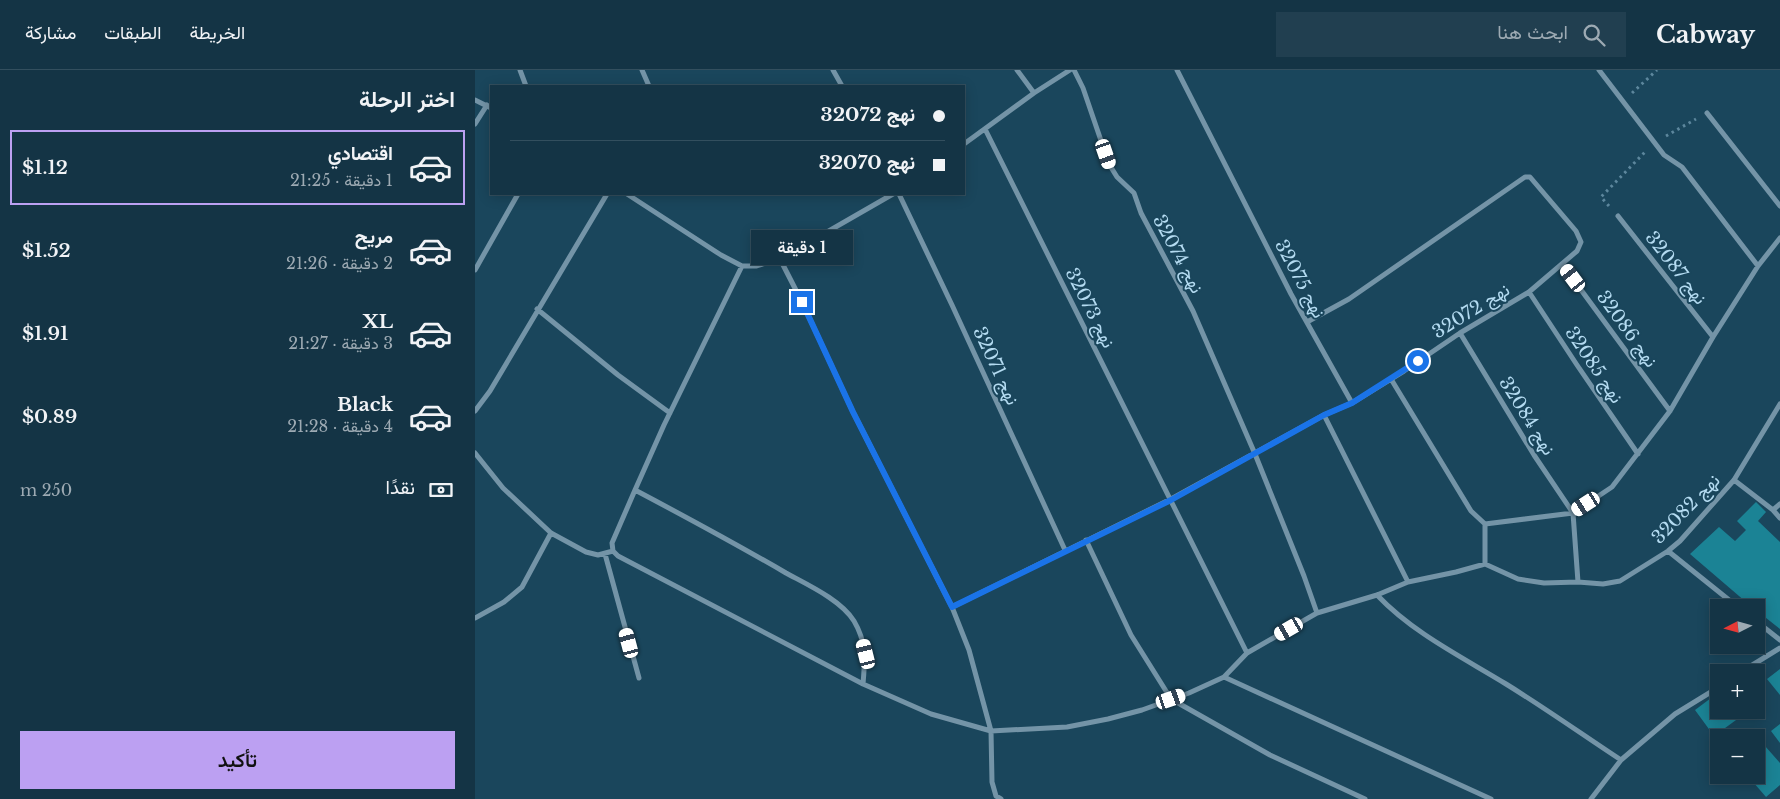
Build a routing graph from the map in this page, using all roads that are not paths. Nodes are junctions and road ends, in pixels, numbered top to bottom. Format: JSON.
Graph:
{"nodes":[{"id":1,"x":520,"y":70,"type":"edge"},
{"id":2,"x":642,"y":70,"type":"edge"},
{"id":3,"x":833,"y":70,"type":"edge"},
{"id":4,"x":1017,"y":70,"type":"edge"},
{"id":5,"x":1070,"y":70,"type":"edge"},
{"id":6,"x":1074,"y":70,"type":"edge"},
{"id":7,"x":1177,"y":70,"type":"edge"},
{"id":8,"x":1599,"y":70,"type":"edge"},
{"id":9,"x":526,"y":85,"type":"edge"},
{"id":10,"x":649,"y":85,"type":"edge"},
{"id":11,"x":841,"y":85,"type":"edge"},
{"id":12,"x":1034,"y":93,"type":"junction"},
{"id":13,"x":475,"y":100,"type":"edge"},
{"id":14,"x":489,"y":107,"type":"edge"},
{"id":15,"x":1707,"y":113,"type":"road end"},
{"id":16,"x":475,"y":124,"type":"edge"},
{"id":17,"x":985,"y":129,"type":"junction"},
{"id":18,"x":965,"y":143,"type":"edge"},
{"id":19,"x":517,"y":195,"type":"edge"},
{"id":20,"x":606,"y":195,"type":"edge"},
{"id":21,"x":629,"y":195,"type":"edge"},
{"id":22,"x":891,"y":195,"type":"edge"},
{"id":23,"x":899,"y":195,"type":"edge"},
{"id":24,"x":1780,"y":206,"type":"edge"},
{"id":25,"x":1618,"y":216,"type":"road end"},
{"id":26,"x":1780,"y":238,"type":"edge"},
{"id":27,"x":780,"y":259,"type":"junction"},
{"id":28,"x":1562,"y":264,"type":"junction"},
{"id":29,"x":742,"y":266,"type":"junction"},
{"id":30,"x":1758,"y":266,"type":"junction"},
{"id":31,"x":475,"y":270,"type":"edge"},
{"id":32,"x":1529,"y":292,"type":"junction"},
{"id":33,"x":537,"y":310,"type":"junction"},
{"id":34,"x":1307,"y":322,"type":"junction"},
{"id":35,"x":1460,"y":333,"type":"junction"},
{"id":36,"x":1713,"y":336,"type":"junction"},
{"id":37,"x":1391,"y":379,"type":"junction"},
{"id":38,"x":1352,"y":403,"type":"junction"},
{"id":39,"x":1780,"y":404,"type":"edge"},
{"id":40,"x":475,"y":410,"type":"edge"},
{"id":41,"x":1670,"y":411,"type":"junction"},
{"id":42,"x":670,"y":413,"type":"junction"},
{"id":43,"x":1324,"y":415,"type":"junction"},
{"id":44,"x":475,"y":453,"type":"edge"},
{"id":45,"x":1255,"y":454,"type":"junction"},
{"id":46,"x":1638,"y":454,"type":"junction"},
{"id":47,"x":1735,"y":480,"type":"junction"},
{"id":48,"x":635,"y":490,"type":"junction"},
{"id":49,"x":1171,"y":500,"type":"junction"},
{"id":50,"x":1780,"y":504,"type":"edge"},
{"id":51,"x":1773,"y":510,"type":"junction"},
{"id":52,"x":1573,"y":513,"type":"junction"},
{"id":53,"x":1780,"y":518,"type":"edge"},
{"id":54,"x":1485,"y":524,"type":"junction"},
{"id":55,"x":551,"y":533,"type":"junction"},
{"id":56,"x":1086,"y":540,"type":"junction"},
{"id":57,"x":1065,"y":550,"type":"junction"},
{"id":58,"x":613,"y":551,"type":"junction"},
{"id":59,"x":1668,"y":551,"type":"junction"},
{"id":60,"x":605,"y":554,"type":"junction"},
{"id":61,"x":1485,"y":564,"type":"junction"},
{"id":62,"x":1409,"y":582,"type":"junction"},
{"id":63,"x":1578,"y":582,"type":"junction"},
{"id":64,"x":1377,"y":595,"type":"junction"},
{"id":65,"x":1728,"y":599,"type":"edge"},
{"id":66,"x":952,"y":607,"type":"junction"},
{"id":67,"x":1317,"y":613,"type":"junction"},
{"id":68,"x":475,"y":618,"type":"edge"},
{"id":69,"x":1765,"y":628,"type":"edge"},
{"id":70,"x":1780,"y":640,"type":"edge"},
{"id":71,"x":1780,"y":648,"type":"edge"},
{"id":72,"x":1247,"y":653,"type":"junction"},
{"id":73,"x":1754,"y":664,"type":"edge"},
{"id":74,"x":1224,"y":677,"type":"junction"},
{"id":75,"x":639,"y":678,"type":"dead end"},
{"id":76,"x":863,"y":684,"type":"junction"},
{"id":77,"x":1710,"y":693,"type":"edge"},
{"id":78,"x":1171,"y":699,"type":"junction"},
{"id":79,"x":991,"y":731,"type":"junction"},
{"id":80,"x":1621,"y":760,"type":"junction"},
{"id":81,"x":1001,"y":799,"type":"edge"},
{"id":82,"x":1365,"y":799,"type":"edge"},
{"id":83,"x":1491,"y":799,"type":"edge"},
{"id":84,"x":1591,"y":799,"type":"edge"}],
"edges":[{"from":1,"to":9,"type":"street"},
{"from":2,"to":10,"type":"street"},
{"from":3,"to":11,"type":"street"},
{"from":4,"to":12,"type":"street"},
{"from":5,"to":12,"type":"street"},
{"from":6,"to":45,"type":"street","name":"نهج 32074"},
{"from":7,"to":34,"type":"street","name":"نهج 32075"},
{"from":8,"to":30,"type":"street"},
{"from":12,"to":17,"type":"street"},
{"from":13,"to":14,"type":"street"},
{"from":14,"to":16,"type":"street"},
{"from":15,"to":24,"type":"street"},
{"from":17,"to":18,"type":"street"},
{"from":17,"to":49,"type":"street","name":"نهج 32073"},
{"from":19,"to":31,"type":"street"},
{"from":20,"to":33,"type":"street"},
{"from":21,"to":29,"type":"street"},
{"from":22,"to":27,"type":"street"},
{"from":23,"to":57,"type":"street","name":"نهج 32071"},
{"from":25,"to":36,"type":"street","name":"نهج 32087"},
{"from":26,"to":30,"type":"street"},
{"from":27,"to":29,"type":"street"},
{"from":27,"to":66,"type":"street"},
{"from":28,"to":32,"type":"street","name":"نهج 32072"},
{"from":28,"to":34,"type":"street","name":"نهج 32072"},
{"from":28,"to":41,"type":"street","name":"نهج 32086"},
{"from":29,"to":42,"type":"street"},
{"from":30,"to":36,"type":"street"},
{"from":32,"to":35,"type":"street","name":"نهج 32072"},
{"from":32,"to":46,"type":"street","name":"نهج 32085"},
{"from":33,"to":40,"type":"street"},
{"from":33,"to":42,"type":"street"},
{"from":34,"to":38,"type":"street","name":"نهج 32075"},
{"from":35,"to":37,"type":"street","name":"نهج 32072"},
{"from":35,"to":52,"type":"street","name":"نهج 32084"},
{"from":36,"to":41,"type":"street"},
{"from":37,"to":38,"type":"street","name":"نهج 32072"},
{"from":37,"to":54,"type":"street"},
{"from":38,"to":43,"type":"street"},
{"from":39,"to":47,"type":"street","name":"نهج 32082"},
{"from":41,"to":46,"type":"street"},
{"from":42,"to":48,"type":"street"},
{"from":43,"to":45,"type":"street"},
{"from":43,"to":62,"type":"street"},
{"from":44,"to":55,"type":"street"},
{"from":45,"to":49,"type":"street"},
{"from":45,"to":67,"type":"street","name":"نهج 32074"},
{"from":46,"to":52,"type":"street"},
{"from":47,"to":51,"type":"street"},
{"from":47,"to":59,"type":"street","name":"نهج 32082"},
{"from":48,"to":58,"type":"street"},
{"from":48,"to":76,"type":"street"},
{"from":49,"to":56,"type":"street"},
{"from":49,"to":72,"type":"street","name":"نهج 32073"},
{"from":50,"to":51,"type":"street"},
{"from":51,"to":53,"type":"street"},
{"from":52,"to":54,"type":"street"},
{"from":52,"to":63,"type":"street"},
{"from":54,"to":61,"type":"street"},
{"from":55,"to":60,"type":"street"},
{"from":55,"to":68,"type":"street"},
{"from":56,"to":57,"type":"street"},
{"from":56,"to":78,"type":"street"},
{"from":57,"to":66,"type":"street"},
{"from":58,"to":60,"type":"street"},
{"from":58,"to":76,"type":"street"},
{"from":59,"to":63,"type":"street","name":"نهج 32082"},
{"from":59,"to":65,"type":"street"},
{"from":60,"to":75,"type":"street"},
{"from":61,"to":62,"type":"street"},
{"from":61,"to":63,"type":"street","name":"نهج 32082"},
{"from":62,"to":64,"type":"street"},
{"from":64,"to":67,"type":"street"},
{"from":64,"to":80,"type":"street"},
{"from":66,"to":79,"type":"street"},
{"from":67,"to":72,"type":"street"},
{"from":69,"to":70,"type":"street"},
{"from":71,"to":73,"type":"street"},
{"from":72,"to":74,"type":"street"},
{"from":74,"to":78,"type":"street"},
{"from":74,"to":83,"type":"street"},
{"from":76,"to":79,"type":"street"},
{"from":77,"to":80,"type":"street"},
{"from":78,"to":79,"type":"street"},
{"from":78,"to":82,"type":"street"},
{"from":79,"to":81,"type":"street"},
{"from":80,"to":84,"type":"street"}]}
